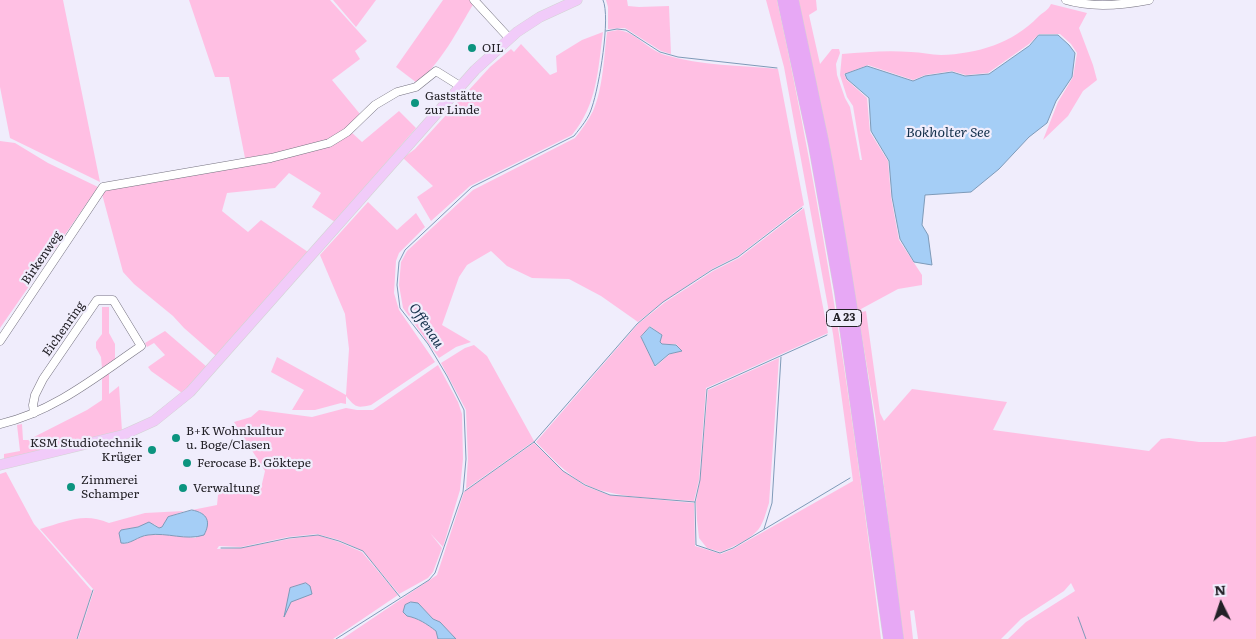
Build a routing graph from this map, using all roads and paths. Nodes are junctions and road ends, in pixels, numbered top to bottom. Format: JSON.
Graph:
{"nodes":[{"id":1,"x":474,"y":0,"type":"edge"},
{"id":2,"x":577,"y":0,"type":"edge"},
{"id":3,"x":783,"y":0,"type":"edge"},
{"id":4,"x":793,"y":0,"type":"edge"},
{"id":5,"x":1066,"y":0,"type":"edge"},
{"id":6,"x":1149,"y":0,"type":"edge"},
{"id":7,"x":509,"y":38,"type":"junction"},
{"id":8,"x":460,"y":86,"type":"junction"},
{"id":9,"x":0,"y":341,"type":"edge"},
{"id":10,"x":34,"y":412,"type":"junction"},
{"id":11,"x":0,"y":424,"type":"edge"},
{"id":12,"x":0,"y":465,"type":"edge"},
{"id":13,"x":889,"y":639,"type":"edge"},
{"id":14,"x":898,"y":639,"type":"edge"}],
"edges":[{"from":1,"to":7,"type":"street"},
{"from":2,"to":7,"type":"main road"},
{"from":3,"to":13,"type":"highway","number":"A 23"},
{"from":4,"to":14,"type":"highway","number":"A 23"},
{"from":5,"to":6,"type":"street"},
{"from":7,"to":8,"type":"main road"},
{"from":8,"to":9,"type":"street","name":"Birkenweg"},
{"from":8,"to":12,"type":"main road"},
{"from":10,"to":10,"type":"street","name":"Eichenring"},
{"from":10,"to":11,"type":"street","name":"Eichenring"}]}
